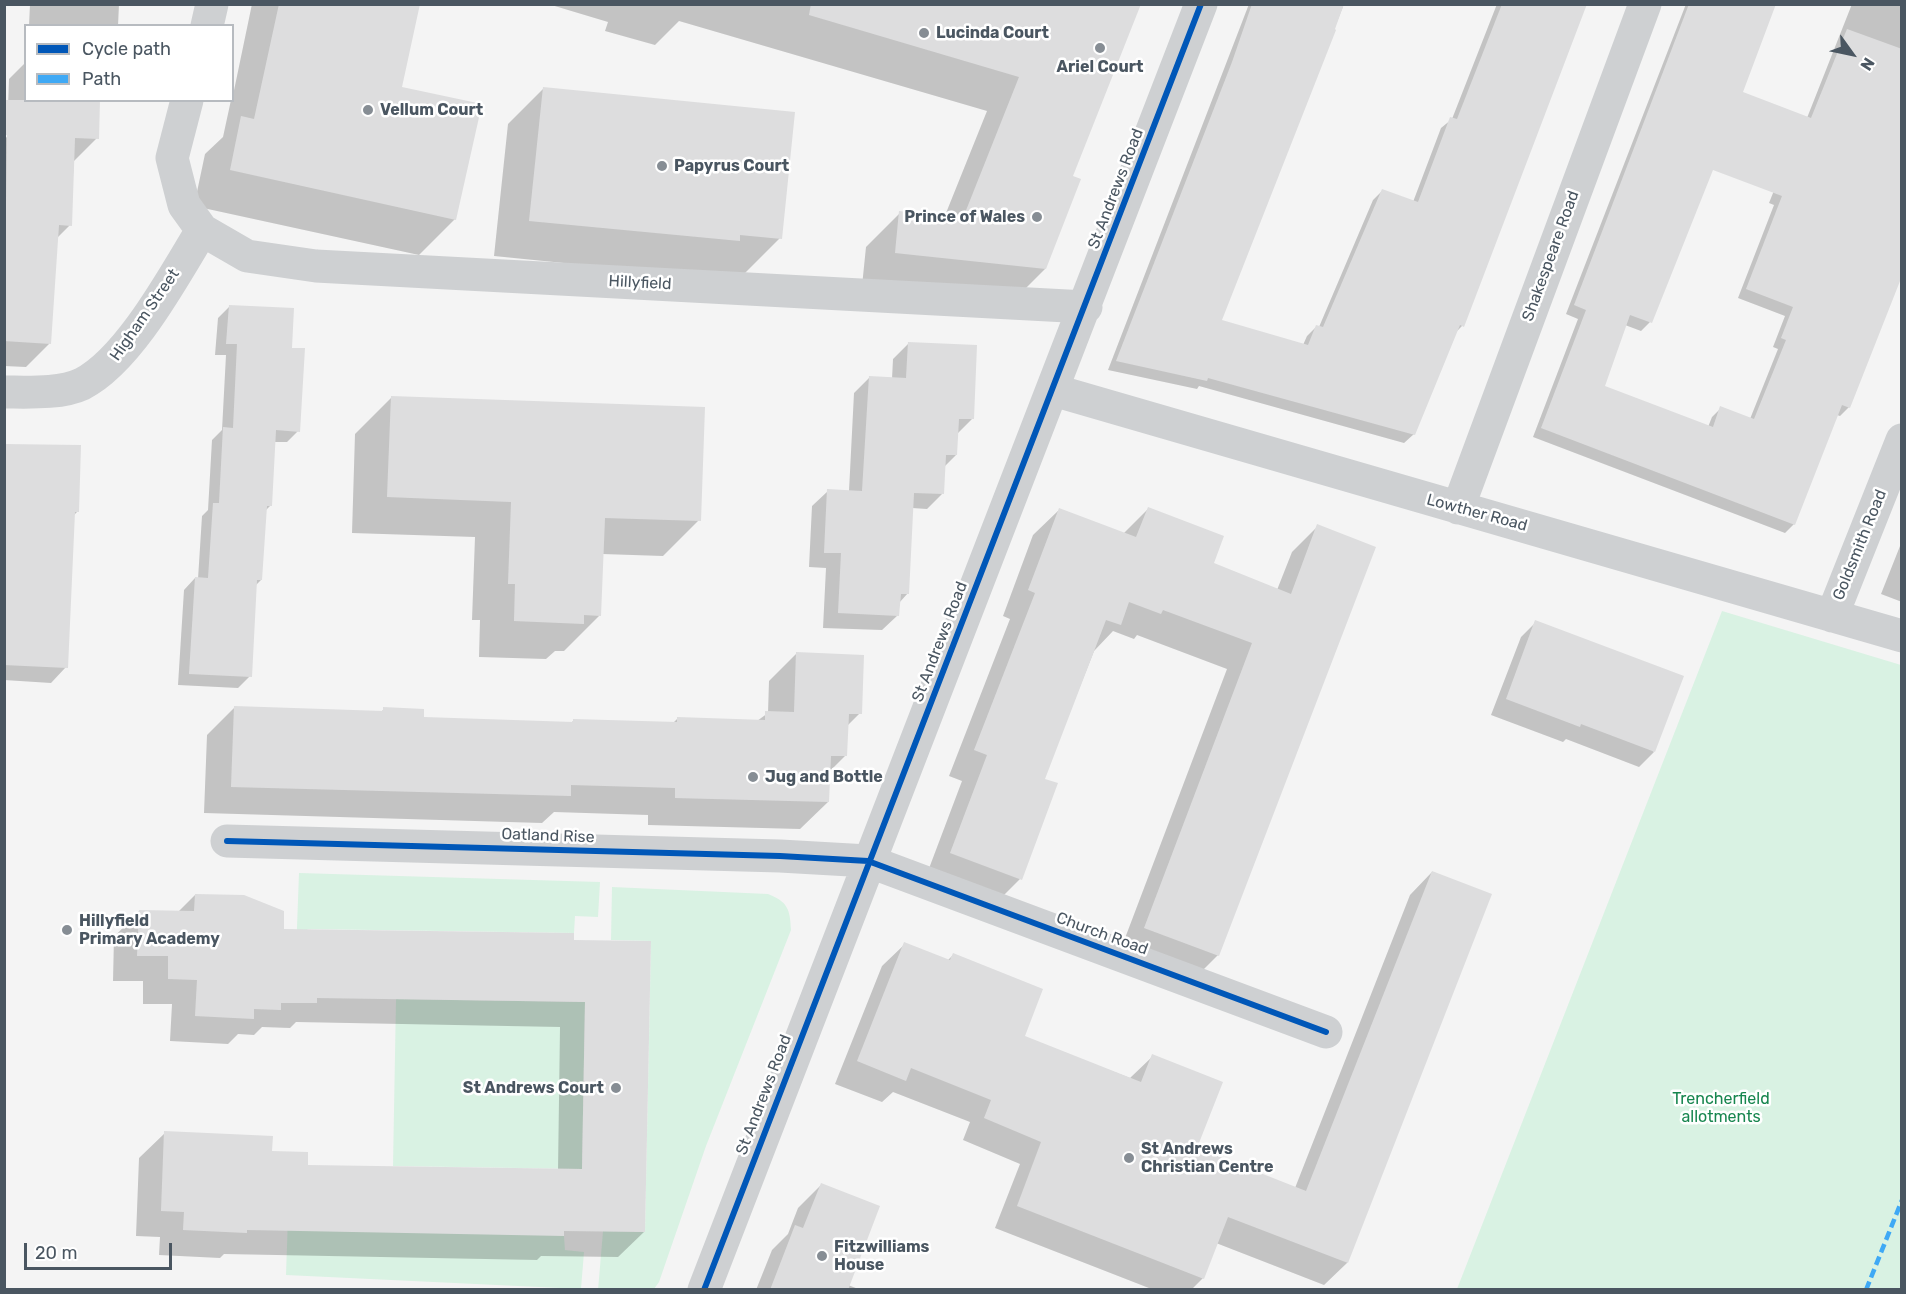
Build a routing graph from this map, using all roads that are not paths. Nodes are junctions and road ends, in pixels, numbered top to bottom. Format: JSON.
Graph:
{"nodes":[{"id":1,"x":212,"y":4,"type":"edge"},
{"id":2,"x":1201,"y":4,"type":"edge"},
{"id":3,"x":1645,"y":4,"type":"edge"},
{"id":4,"x":207,"y":24,"type":"edge"},
{"id":5,"x":186,"y":102,"type":"edge"},
{"id":6,"x":202,"y":230,"type":"junction"},
{"id":7,"x":1086,"y":307,"type":"junction"},
{"id":8,"x":1053,"y":390,"type":"junction"},
{"id":9,"x":4,"y":392,"type":"edge"},
{"id":10,"x":1902,"y":440,"type":"edge"},
{"id":11,"x":1458,"y":508,"type":"junction"},
{"id":12,"x":1832,"y":616,"type":"junction"},
{"id":13,"x":1902,"y":636,"type":"edge"},
{"id":14,"x":227,"y":841,"type":"dead end"},
{"id":15,"x":868,"y":861,"type":"junction"},
{"id":16,"x":1326,"y":1032,"type":"dead end"},
{"id":17,"x":704,"y":1290,"type":"edge"}],
"edges":[{"from":1,"to":4,"type":"street"},
{"from":2,"to":7,"type":"street","name":"St Andrews Road"},
{"from":3,"to":11,"type":"street","name":"Shakespeare Road"},
{"from":5,"to":6,"type":"street"},
{"from":6,"to":7,"type":"street","name":"Hillyfield"},
{"from":6,"to":9,"type":"street","name":"Higham Street"},
{"from":7,"to":8,"type":"street","name":"St Andrews Road"},
{"from":8,"to":11,"type":"street","name":"Lowther Road"},
{"from":8,"to":15,"type":"street","name":"St Andrews Road"},
{"from":10,"to":12,"type":"street","name":"Goldsmith Road"},
{"from":11,"to":12,"type":"street","name":"Lowther Road"},
{"from":12,"to":13,"type":"street","name":"Lowther Road"},
{"from":14,"to":15,"type":"street","name":"Oatland Rise"},
{"from":15,"to":16,"type":"street","name":"Church Road"},
{"from":15,"to":17,"type":"street","name":"St Andrews Road"}]}
